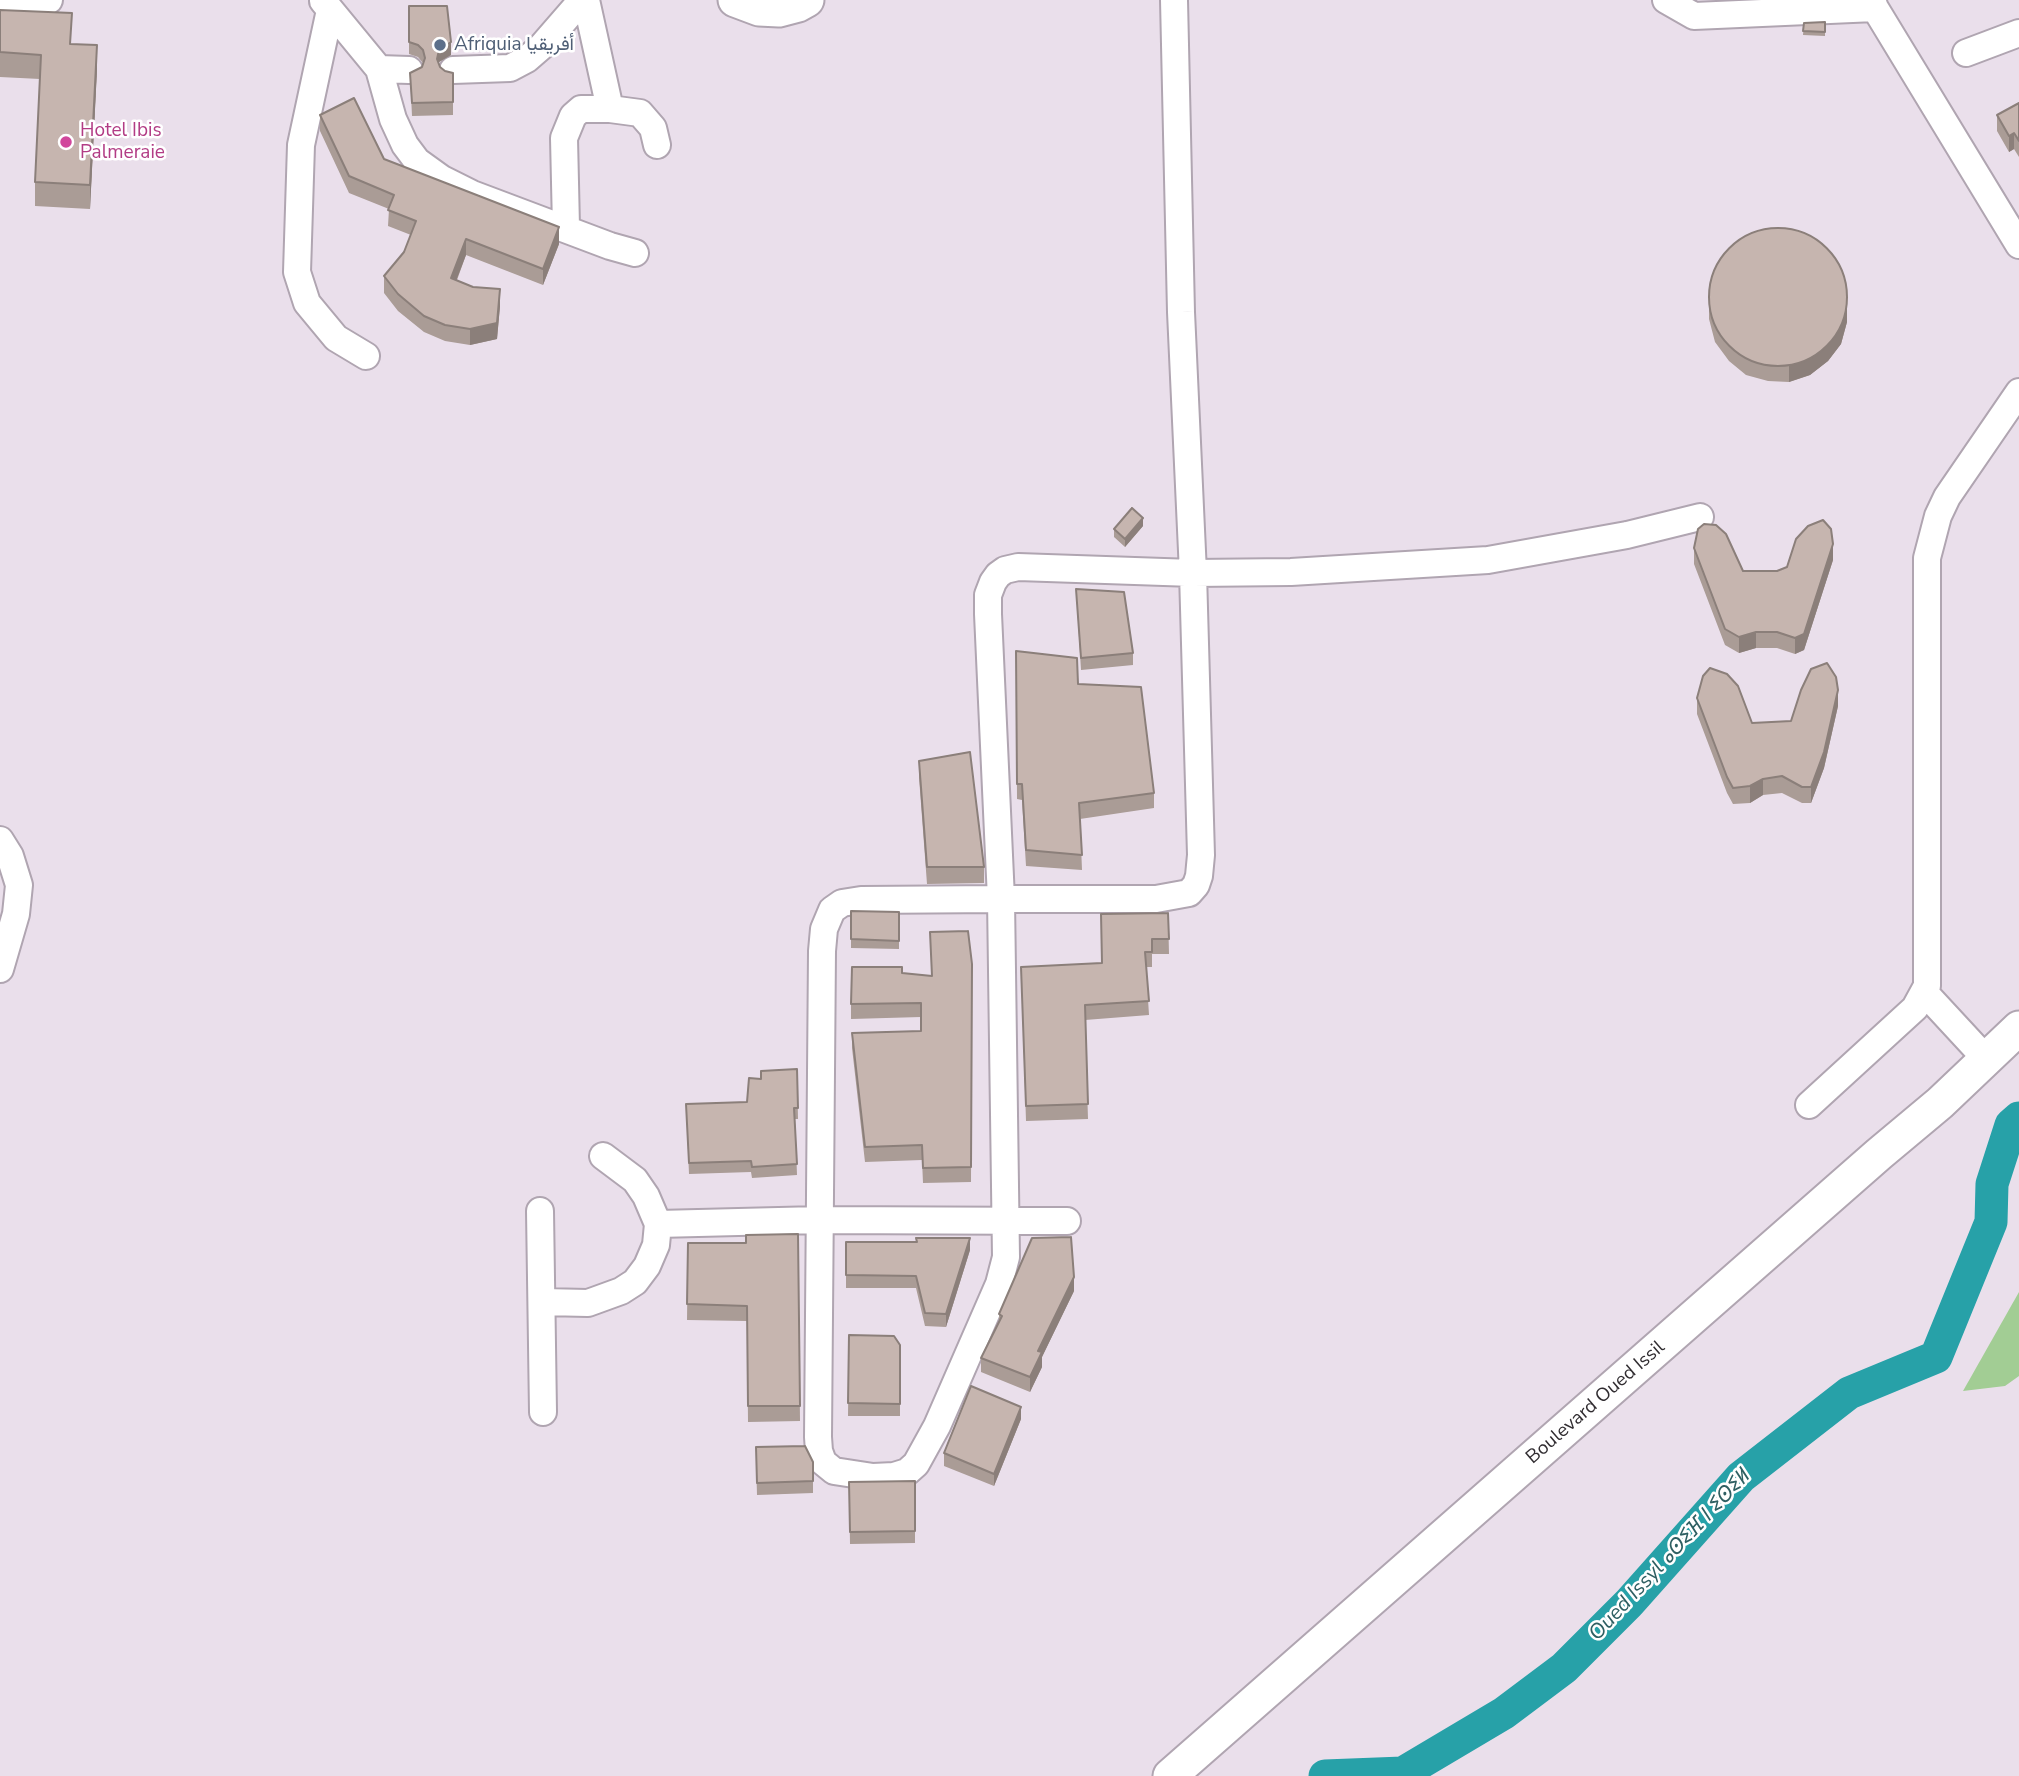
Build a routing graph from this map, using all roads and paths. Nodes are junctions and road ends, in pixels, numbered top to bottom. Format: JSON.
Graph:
{"nodes":[{"id":1,"x":49,"y":0,"type":"edge"},
{"id":2,"x":584,"y":0,"type":"edge"},
{"id":3,"x":735,"y":0,"type":"edge"},
{"id":4,"x":807,"y":0,"type":"edge"},
{"id":5,"x":1174,"y":0,"type":"edge"},
{"id":6,"x":1666,"y":0,"type":"edge"},
{"id":7,"x":1874,"y":4,"type":"edge"},
{"id":8,"x":0,"y":5,"type":"edge"},
{"id":9,"x":326,"y":5,"type":"edge"},
{"id":10,"x":2019,"y":33,"type":"edge"},
{"id":11,"x":1966,"y":52,"type":"dead end"},
{"id":12,"x":379,"y":69,"type":"junction"},
{"id":13,"x":409,"y":70,"type":"edge"},
{"id":14,"x":453,"y":70,"type":"edge"},
{"id":15,"x":610,"y":109,"type":"junction"},
{"id":16,"x":657,"y":145,"type":"dead end"},
{"id":17,"x":566,"y":227,"type":"junction"},
{"id":18,"x":2019,"y":245,"type":"edge"},
{"id":19,"x":635,"y":253,"type":"dead end"},
{"id":20,"x":366,"y":356,"type":"dead end"},
{"id":21,"x":2019,"y":392,"type":"edge"},
{"id":22,"x":1700,"y":517,"type":"dead end"},
{"id":23,"x":1193,"y":573,"type":"junction"},
{"id":24,"x":0,"y":841,"type":"edge"},
{"id":25,"x":1001,"y":899,"type":"junction"},
{"id":26,"x":0,"y":969,"type":"edge"},
{"id":27,"x":1925,"y":993,"type":"junction"},
{"id":28,"x":2019,"y":1028,"type":"edge"},
{"id":29,"x":1987,"y":1059,"type":"junction"},
{"id":30,"x":1808,"y":1105,"type":"dead end"},
{"id":31,"x":603,"y":1156,"type":"dead end"},
{"id":32,"x":540,"y":1211,"type":"dead end"},
{"id":33,"x":819,"y":1220,"type":"junction"},
{"id":34,"x":1005,"y":1220,"type":"junction"},
{"id":35,"x":1067,"y":1221,"type":"dead end"},
{"id":36,"x":658,"y":1224,"type":"junction"},
{"id":37,"x":543,"y":1302,"type":"junction"},
{"id":38,"x":543,"y":1412,"type":"dead end"},
{"id":39,"x":1170,"y":1776,"type":"edge"}],
"edges":[{"from":1,"to":8,"type":"street"},
{"from":2,"to":14,"type":"street"},
{"from":2,"to":15,"type":"street"},
{"from":3,"to":4,"type":"main road"},
{"from":5,"to":23,"type":"street"},
{"from":6,"to":7,"type":"street"},
{"from":7,"to":18,"type":"street"},
{"from":9,"to":12,"type":"street"},
{"from":9,"to":20,"type":"street"},
{"from":10,"to":11,"type":"street"},
{"from":12,"to":13,"type":"street"},
{"from":12,"to":17,"type":"street"},
{"from":15,"to":16,"type":"street"},
{"from":15,"to":17,"type":"street"},
{"from":17,"to":19,"type":"street"},
{"from":21,"to":27,"type":"street"},
{"from":22,"to":23,"type":"street"},
{"from":23,"to":25,"type":"street"},
{"from":23,"to":25,"type":"street"},
{"from":24,"to":26,"type":"street"},
{"from":25,"to":33,"type":"street"},
{"from":25,"to":34,"type":"street"},
{"from":27,"to":29,"type":"street"},
{"from":27,"to":30,"type":"street"},
{"from":28,"to":29,"type":"main road","name":"Boulevard Oued Issil"},
{"from":29,"to":39,"type":"main road","name":"Boulevard Oued Issil"},
{"from":31,"to":36,"type":"street"},
{"from":32,"to":37,"type":"street"},
{"from":33,"to":34,"type":"street"},
{"from":33,"to":34,"type":"street"},
{"from":33,"to":36,"type":"street"},
{"from":34,"to":35,"type":"street"},
{"from":36,"to":37,"type":"street"},
{"from":37,"to":38,"type":"street"}]}
